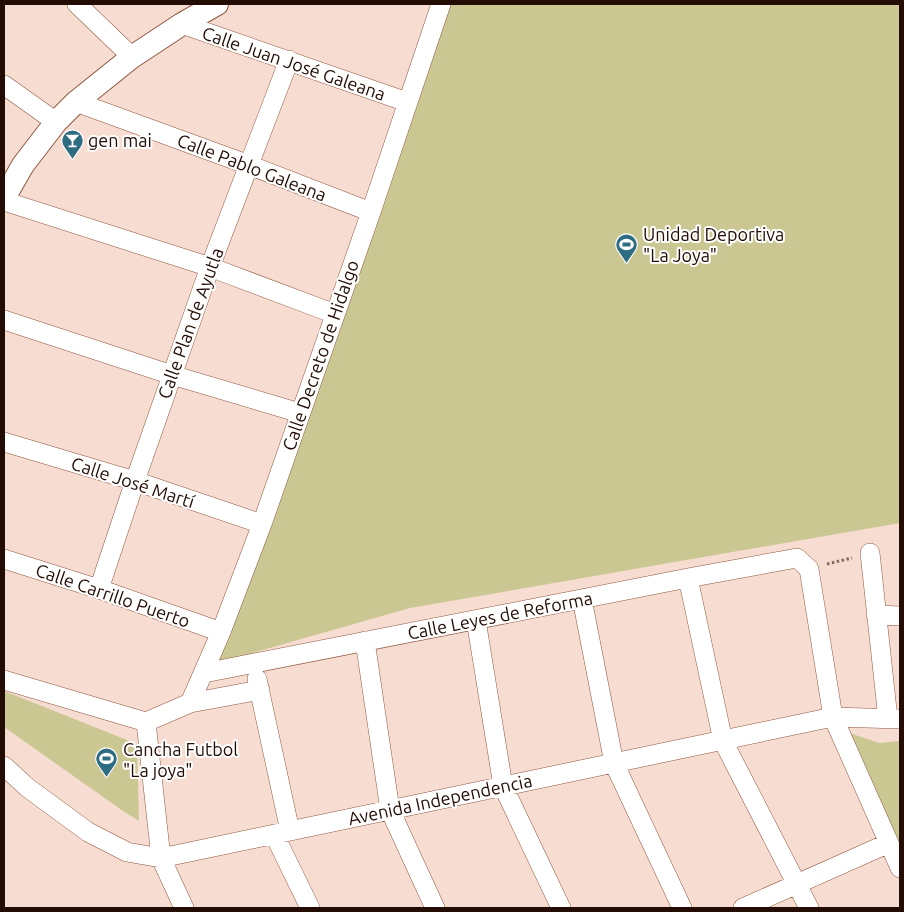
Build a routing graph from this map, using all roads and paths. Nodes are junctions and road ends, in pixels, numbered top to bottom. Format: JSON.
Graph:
{"nodes":[{"id":1,"x":77,"y":4,"type":"edge"},
{"id":2,"x":440,"y":4,"type":"edge"},
{"id":3,"x":208,"y":6,"type":"edge"},
{"id":4,"x":182,"y":24,"type":"junction"},
{"id":5,"x":132,"y":57,"type":"junction"},
{"id":6,"x":289,"y":60,"type":"junction"},
{"id":7,"x":4,"y":85,"type":"edge"},
{"id":8,"x":76,"y":102,"type":"junction"},
{"id":9,"x":407,"y":102,"type":"junction"},
{"id":10,"x":56,"y":122,"type":"junction"},
{"id":11,"x":249,"y":165,"type":"junction"},
{"id":12,"x":4,"y":200,"type":"edge"},
{"id":13,"x":371,"y":212,"type":"junction"},
{"id":14,"x":210,"y":267,"type":"junction"},
{"id":15,"x":335,"y":314,"type":"junction"},
{"id":16,"x":4,"y":320,"type":"edge"},
{"id":17,"x":172,"y":375,"type":"junction"},
{"id":18,"x":300,"y":413,"type":"junction"},
{"id":19,"x":4,"y":442,"type":"edge"},
{"id":20,"x":135,"y":481,"type":"junction"},
{"id":21,"x":262,"y":524,"type":"junction"},
{"id":22,"x":870,"y":553,"type":"joint"},
{"id":23,"x":4,"y":559,"type":"edge"},
{"id":24,"x":803,"y":563,"type":"junction"},
{"id":25,"x":688,"y":578,"type":"junction"},
{"id":26,"x":99,"y":589,"type":"junction"},
{"id":27,"x":582,"y":598,"type":"junction"},
{"id":28,"x":876,"y":615,"type":"junction"},
{"id":29,"x":900,"y":616,"type":"edge"},
{"id":30,"x":476,"y":620,"type":"junction"},
{"id":31,"x":221,"y":632,"type":"junction"},
{"id":32,"x":365,"y":642,"type":"junction"},
{"id":33,"x":254,"y":663,"type":"junction"},
{"id":34,"x":204,"y":673,"type":"junction"},
{"id":35,"x":4,"y":680,"type":"edge"},
{"id":36,"x":260,"y":690,"type":"junction"},
{"id":37,"x":190,"y":703,"type":"junction"},
{"id":38,"x":833,"y":718,"type":"junction"},
{"id":39,"x":896,"y":721,"type":"edge"},
{"id":40,"x":146,"y":722,"type":"junction"},
{"id":41,"x":723,"y":741,"type":"junction"},
{"id":42,"x":614,"y":763,"type":"junction"},
{"id":43,"x":4,"y":766,"type":"edge"},
{"id":44,"x":503,"y":786,"type":"junction"},
{"id":45,"x":390,"y":810,"type":"junction"},
{"id":46,"x":282,"y":832,"type":"junction"},
{"id":47,"x":889,"y":843,"type":"junction"},
{"id":48,"x":160,"y":858,"type":"junction"},
{"id":49,"x":900,"y":868,"type":"edge"},
{"id":50,"x":797,"y":884,"type":"junction"},
{"id":51,"x":184,"y":908,"type":"edge"},
{"id":52,"x":310,"y":908,"type":"edge"},
{"id":53,"x":435,"y":908,"type":"edge"},
{"id":54,"x":561,"y":908,"type":"edge"},
{"id":55,"x":682,"y":908,"type":"edge"},
{"id":56,"x":743,"y":908,"type":"edge"},
{"id":57,"x":809,"y":908,"type":"edge"}],
"edges":[{"from":1,"to":5,"type":"street"},
{"from":2,"to":9,"type":"street","name":"Calle Decreto de Hidalgo"},
{"from":3,"to":4,"type":"street"},
{"from":4,"to":5,"type":"street"},
{"from":4,"to":6,"type":"street","name":"Calle Juan José Galeana"},
{"from":5,"to":8,"type":"street"},
{"from":6,"to":9,"type":"street","name":"Calle Juan José Galeana"},
{"from":6,"to":11,"type":"street","name":"Calle Plan de Ayutla"},
{"from":7,"to":10,"type":"street"},
{"from":8,"to":10,"type":"street"},
{"from":8,"to":11,"type":"street","name":"Calle Pablo Galeana"},
{"from":9,"to":13,"type":"street","name":"Calle Decreto de Hidalgo"},
{"from":10,"to":12,"type":"street"},
{"from":11,"to":13,"type":"street","name":"Calle Pablo Galeana"},
{"from":11,"to":14,"type":"street","name":"Calle Plan de Ayutla"},
{"from":12,"to":14,"type":"street"},
{"from":13,"to":15,"type":"street","name":"Calle Decreto de Hidalgo"},
{"from":14,"to":15,"type":"street"},
{"from":14,"to":17,"type":"street","name":"Calle Plan de Ayutla"},
{"from":15,"to":18,"type":"street","name":"Calle Decreto de Hidalgo"},
{"from":16,"to":17,"type":"street"},
{"from":17,"to":18,"type":"street"},
{"from":17,"to":20,"type":"street","name":"Calle Plan de Ayutla"},
{"from":18,"to":21,"type":"street","name":"Calle Decreto de Hidalgo"},
{"from":19,"to":20,"type":"street","name":"Calle José Martí"},
{"from":20,"to":21,"type":"street","name":"Calle José Martí"},
{"from":20,"to":26,"type":"street","name":"Calle Plan de Ayutla"},
{"from":21,"to":31,"type":"street","name":"Calle Decreto de Hidalgo"},
{"from":22,"to":24,"type":"path"},
{"from":22,"to":28,"type":"street"},
{"from":23,"to":26,"type":"street","name":"Calle Carrillo Puerto"},
{"from":24,"to":25,"type":"street","name":"Calle Leyes de Reforma"},
{"from":24,"to":38,"type":"street"},
{"from":25,"to":27,"type":"street","name":"Calle Leyes de Reforma"},
{"from":25,"to":41,"type":"street"},
{"from":26,"to":31,"type":"street","name":"Calle Carrillo Puerto"},
{"from":27,"to":30,"type":"street","name":"Calle Leyes de Reforma"},
{"from":27,"to":42,"type":"street"},
{"from":28,"to":29,"type":"street"},
{"from":28,"to":39,"type":"street"},
{"from":30,"to":32,"type":"street","name":"Calle Leyes de Reforma"},
{"from":30,"to":44,"type":"street"},
{"from":31,"to":34,"type":"street","name":"Calle Decreto de Hidalgo"},
{"from":32,"to":33,"type":"street","name":"Calle Leyes de Reforma"},
{"from":32,"to":45,"type":"street"},
{"from":33,"to":34,"type":"street","name":"Calle Leyes de Reforma"},
{"from":33,"to":36,"type":"street"},
{"from":34,"to":37,"type":"street","name":"Calle Decreto de Hidalgo"},
{"from":35,"to":40,"type":"street"},
{"from":36,"to":37,"type":"street"},
{"from":36,"to":46,"type":"street"},
{"from":37,"to":40,"type":"street"},
{"from":38,"to":39,"type":"street","name":"Avenida Independencia"},
{"from":38,"to":41,"type":"street","name":"Avenida Independencia"},
{"from":38,"to":47,"type":"street"},
{"from":40,"to":48,"type":"street"},
{"from":41,"to":42,"type":"street","name":"Avenida Independencia"},
{"from":41,"to":50,"type":"street"},
{"from":42,"to":44,"type":"street","name":"Avenida Independencia"},
{"from":42,"to":55,"type":"street"},
{"from":43,"to":48,"type":"street","name":"Avenida Independencia"},
{"from":44,"to":45,"type":"street","name":"Avenida Independencia"},
{"from":44,"to":54,"type":"street"},
{"from":45,"to":46,"type":"street","name":"Avenida Independencia"},
{"from":45,"to":53,"type":"street"},
{"from":46,"to":48,"type":"street","name":"Avenida Independencia"},
{"from":46,"to":52,"type":"street"},
{"from":47,"to":49,"type":"street"},
{"from":47,"to":50,"type":"street"},
{"from":48,"to":51,"type":"street"},
{"from":50,"to":56,"type":"street"},
{"from":50,"to":57,"type":"street"}]}
